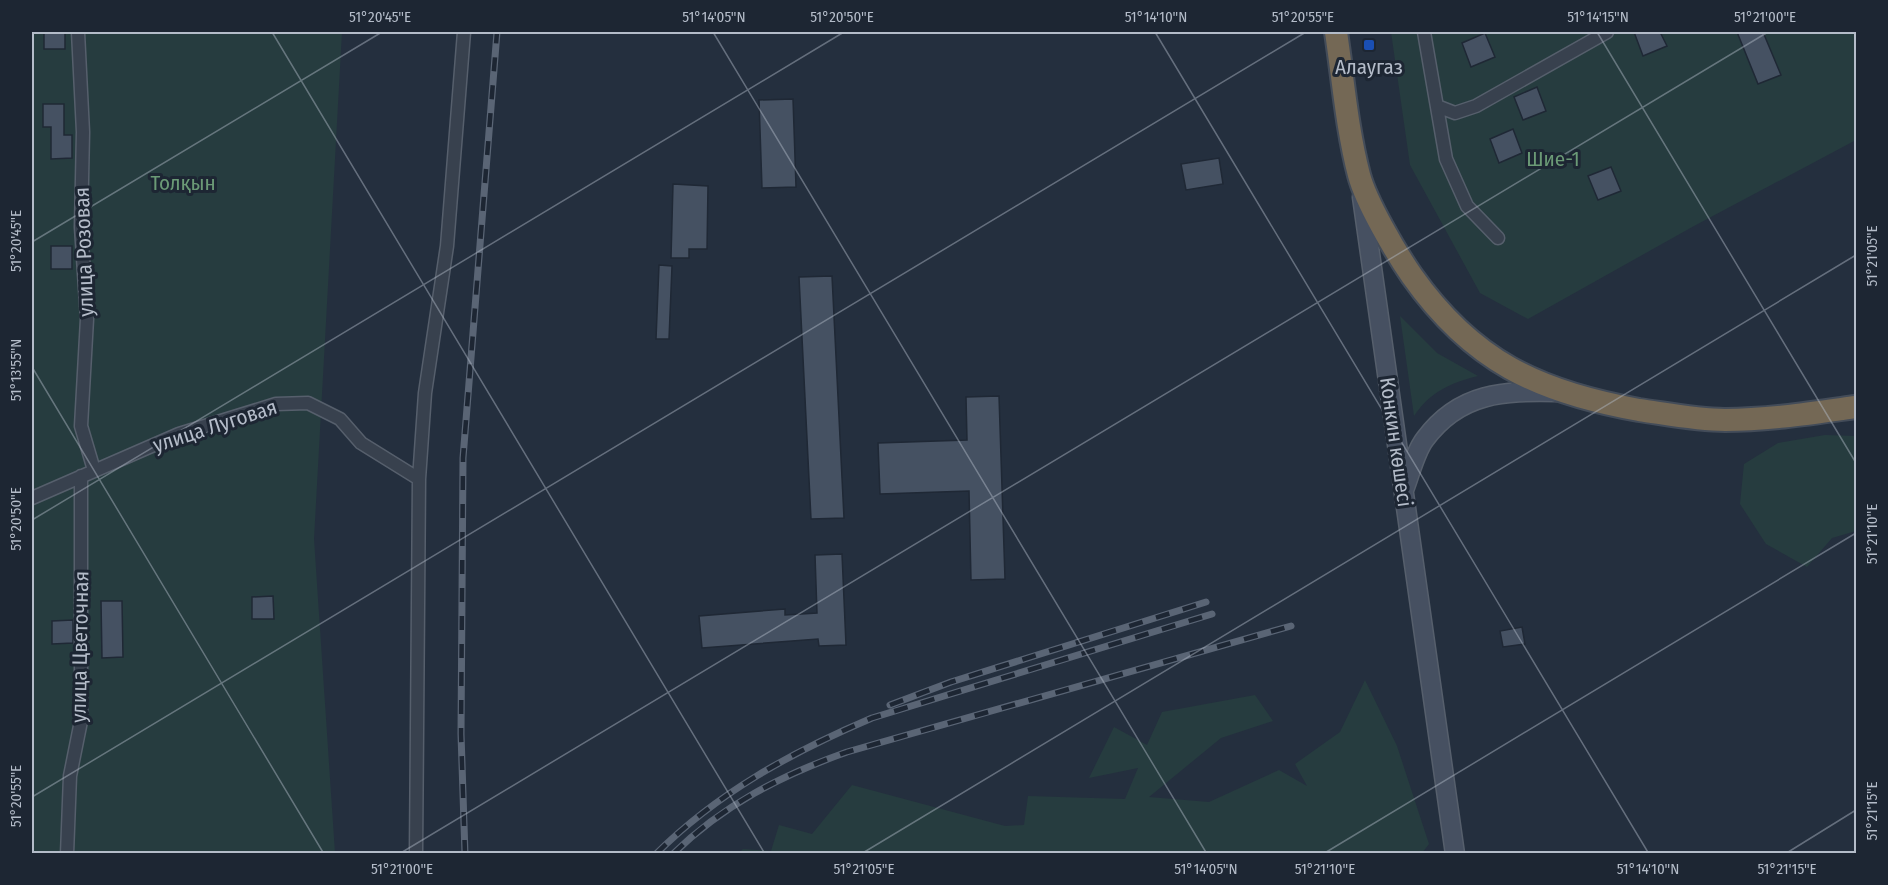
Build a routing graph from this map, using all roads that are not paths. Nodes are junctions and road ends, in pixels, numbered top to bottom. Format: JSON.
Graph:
{"nodes":[{"id":1,"x":78,"y":32,"type":"edge"},
{"id":2,"x":464,"y":32,"type":"edge"},
{"id":3,"x":1336,"y":32,"type":"edge"},
{"id":4,"x":1424,"y":32,"type":"edge"},
{"id":5,"x":1607,"y":32,"type":"edge"},
{"id":6,"x":1437,"y":106,"type":"junction"},
{"id":7,"x":1360,"y":177,"type":"junction"},
{"id":8,"x":1498,"y":238,"type":"dead end"},
{"id":9,"x":1562,"y":392,"type":"junction"},
{"id":10,"x":1857,"y":407,"type":"edge"},
{"id":11,"x":94,"y":470,"type":"junction"},
{"id":12,"x":81,"y":476,"type":"junction"},
{"id":13,"x":420,"y":479,"type":"junction"},
{"id":14,"x":1403,"y":492,"type":"junction"},
{"id":15,"x":32,"y":498,"type":"edge"},
{"id":16,"x":67,"y":854,"type":"edge"},
{"id":17,"x":416,"y":854,"type":"edge"},
{"id":18,"x":1455,"y":854,"type":"edge"}],
"edges":[{"from":1,"to":11,"type":"street","name":"улица Розовая"},
{"from":2,"to":13,"type":"street"},
{"from":3,"to":7,"type":"highway","name":"Конкин көшесі"},
{"from":4,"to":6,"type":"street"},
{"from":5,"to":6,"type":"street"},
{"from":6,"to":8,"type":"street"},
{"from":7,"to":9,"type":"highway"},
{"from":7,"to":14,"type":"main road","name":"Конкин көшесі"},
{"from":9,"to":10,"type":"highway"},
{"from":9,"to":14,"type":"main road"},
{"from":11,"to":12,"type":"street","name":"улица Луговая"},
{"from":11,"to":13,"type":"street","name":"улица Луговая"},
{"from":12,"to":15,"type":"street","name":"улица Луговая"},
{"from":12,"to":16,"type":"street","name":"улица Цветочная"},
{"from":13,"to":17,"type":"street"},
{"from":14,"to":18,"type":"main road","name":"Конкин көшесі"}]}
